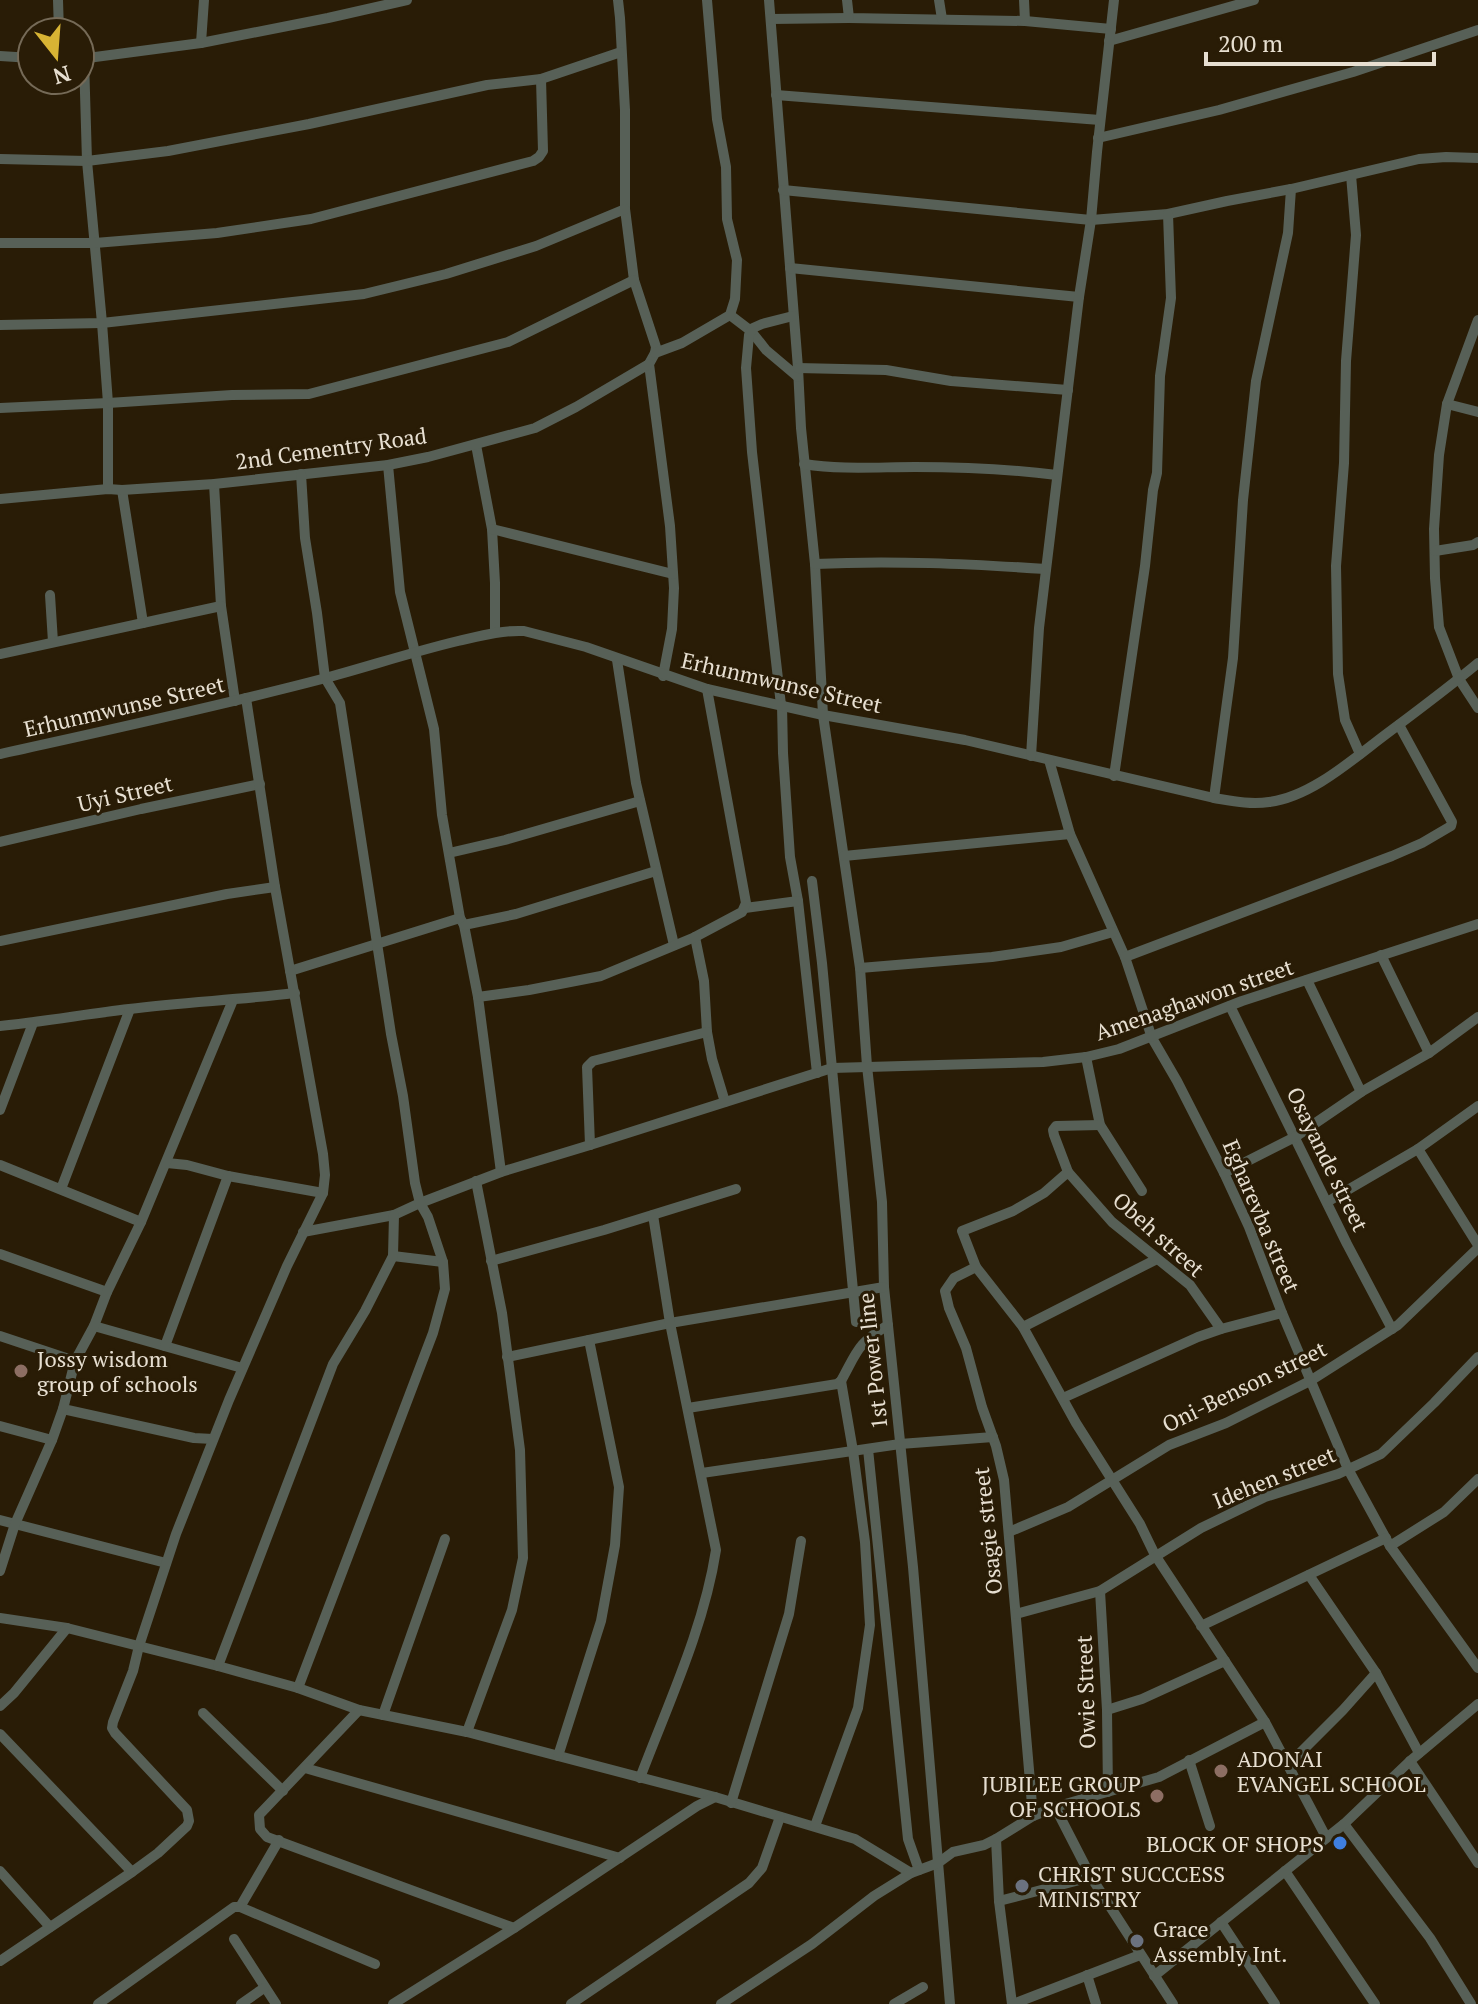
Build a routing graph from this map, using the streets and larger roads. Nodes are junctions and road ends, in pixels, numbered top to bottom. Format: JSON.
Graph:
{"nodes":[{"id":1,"x":204,"y":0,"type":"edge"},
{"id":2,"x":407,"y":0,"type":"edge"},
{"id":3,"x":618,"y":0,"type":"edge"},
{"id":4,"x":707,"y":0,"type":"edge"},
{"id":5,"x":769,"y":0,"type":"edge"},
{"id":6,"x":847,"y":0,"type":"edge"},
{"id":7,"x":939,"y":0,"type":"edge"},
{"id":8,"x":1024,"y":0,"type":"edge"},
{"id":9,"x":1114,"y":0,"type":"edge"},
{"id":10,"x":1254,"y":0,"type":"edge"},
{"id":11,"x":849,"y":18,"type":"junction"},
{"id":12,"x":771,"y":19,"type":"junction"},
{"id":13,"x":942,"y":19,"type":"junction"},
{"id":14,"x":1025,"y":21,"type":"junction"},
{"id":15,"x":1111,"y":29,"type":"junction"},
{"id":16,"x":1478,"y":30,"type":"edge"},
{"id":17,"x":1109,"y":41,"type":"junction"},
{"id":18,"x":201,"y":43,"type":"junction"},
{"id":19,"x":621,"y":52,"type":"junction"},
{"id":20,"x":96,"y":57,"type":"edge"},
{"id":21,"x":541,"y":79,"type":"junction"},
{"id":22,"x":776,"y":95,"type":"junction"},
{"id":23,"x":84,"y":96,"type":"edge"},
{"id":24,"x":1100,"y":120,"type":"junction"},
{"id":25,"x":1098,"y":138,"type":"junction"},
{"id":26,"x":1478,"y":158,"type":"edge"},
{"id":27,"x":0,"y":159,"type":"edge"},
{"id":28,"x":87,"y":161,"type":"junction"},
{"id":29,"x":1351,"y":175,"type":"junction"},
{"id":30,"x":1291,"y":189,"type":"junction"},
{"id":31,"x":783,"y":190,"type":"junction"},
{"id":32,"x":625,"y":209,"type":"junction"},
{"id":33,"x":1168,"y":214,"type":"junction"},
{"id":34,"x":1091,"y":220,"type":"junction"},
{"id":35,"x":0,"y":243,"type":"edge"},
{"id":36,"x":95,"y":243,"type":"junction"},
{"id":37,"x":790,"y":268,"type":"junction"},
{"id":38,"x":634,"y":280,"type":"junction"},
{"id":39,"x":1079,"y":297,"type":"junction"},
{"id":40,"x":730,"y":315,"type":"junction"},
{"id":41,"x":793,"y":316,"type":"junction"},
{"id":42,"x":1478,"y":320,"type":"edge"},
{"id":43,"x":102,"y":323,"type":"junction"},
{"id":44,"x":0,"y":325,"type":"edge"},
{"id":45,"x":751,"y":331,"type":"junction"},
{"id":46,"x":655,"y":353,"type":"junction"},
{"id":47,"x":649,"y":364,"type":"junction"},
{"id":48,"x":798,"y":372,"type":"junction"},
{"id":49,"x":1068,"y":390,"type":"junction"},
{"id":50,"x":108,"y":403,"type":"junction"},
{"id":51,"x":1447,"y":404,"type":"junction"},
{"id":52,"x":0,"y":408,"type":"edge"},
{"id":53,"x":1478,"y":412,"type":"edge"},
{"id":54,"x":476,"y":445,"type":"junction"},
{"id":55,"x":804,"y":464,"type":"junction"},
{"id":56,"x":388,"y":465,"type":"junction"},
{"id":57,"x":301,"y":474,"type":"junction"},
{"id":58,"x":1057,"y":475,"type":"junction"},
{"id":59,"x":214,"y":484,"type":"junction"},
{"id":60,"x":108,"y":489,"type":"junction"},
{"id":61,"x":122,"y":490,"type":"junction"},
{"id":62,"x":0,"y":499,"type":"edge"},
{"id":63,"x":492,"y":529,"type":"junction"},
{"id":64,"x":1478,"y":542,"type":"edge"},
{"id":65,"x":1435,"y":551,"type":"junction"},
{"id":66,"x":815,"y":564,"type":"junction"},
{"id":67,"x":1046,"y":569,"type":"junction"},
{"id":68,"x":673,"y":574,"type":"junction"},
{"id":69,"x":50,"y":595,"type":"dead end"},
{"id":70,"x":221,"y":606,"type":"junction"},
{"id":71,"x":143,"y":623,"type":"junction"},
{"id":72,"x":495,"y":632,"type":"junction"},
{"id":73,"x":53,"y":642,"type":"junction"},
{"id":74,"x":414,"y":652,"type":"junction"},
{"id":75,"x":0,"y":654,"type":"edge"},
{"id":76,"x":617,"y":660,"type":"junction"},
{"id":77,"x":1478,"y":663,"type":"edge"},
{"id":78,"x":663,"y":676,"type":"junction"},
{"id":79,"x":325,"y":678,"type":"junction"},
{"id":80,"x":1459,"y":679,"type":"junction"},
{"id":81,"x":707,"y":689,"type":"junction"},
{"id":82,"x":240,"y":700,"type":"junction"},
{"id":83,"x":782,"y":705,"type":"junction"},
{"id":84,"x":1478,"y":708,"type":"edge"},
{"id":85,"x":823,"y":715,"type":"junction"},
{"id":86,"x":1399,"y":725,"type":"junction"},
{"id":87,"x":0,"y":754,"type":"edge"},
{"id":88,"x":1360,"y":754,"type":"junction"},
{"id":89,"x":1031,"y":756,"type":"junction"},
{"id":90,"x":1049,"y":760,"type":"junction"},
{"id":91,"x":1114,"y":776,"type":"junction"},
{"id":92,"x":260,"y":784,"type":"junction"},
{"id":93,"x":1214,"y":798,"type":"junction"},
{"id":94,"x":640,"y":801,"type":"junction"},
{"id":95,"x":1070,"y":834,"type":"junction"},
{"id":96,"x":0,"y":842,"type":"edge"},
{"id":97,"x":449,"y":853,"type":"junction"},
{"id":98,"x":844,"y":856,"type":"junction"},
{"id":99,"x":656,"y":871,"type":"junction"},
{"id":100,"x":812,"y":881,"type":"dead end"},
{"id":101,"x":275,"y":887,"type":"junction"},
{"id":102,"x":798,"y":901,"type":"junction"},
{"id":103,"x":745,"y":908,"type":"junction"},
{"id":104,"x":462,"y":921,"type":"junction"},
{"id":105,"x":1478,"y":924,"type":"edge"},
{"id":106,"x":1113,"y":932,"type":"junction"},
{"id":107,"x":695,"y":937,"type":"junction"},
{"id":108,"x":0,"y":941,"type":"edge"},
{"id":109,"x":377,"y":945,"type":"junction"},
{"id":110,"x":674,"y":945,"type":"junction"},
{"id":111,"x":1381,"y":955,"type":"junction"},
{"id":112,"x":1125,"y":957,"type":"junction"},
{"id":113,"x":860,"y":968,"type":"junction"},
{"id":114,"x":290,"y":971,"type":"junction"},
{"id":115,"x":1307,"y":980,"type":"junction"},
{"id":116,"x":295,"y":993,"type":"junction"},
{"id":117,"x":478,"y":997,"type":"junction"},
{"id":118,"x":233,"y":1000,"type":"junction"},
{"id":119,"x":1230,"y":1006,"type":"junction"},
{"id":120,"x":130,"y":1009,"type":"junction"},
{"id":121,"x":1478,"y":1017,"type":"edge"},
{"id":122,"x":33,"y":1023,"type":"junction"},
{"id":123,"x":0,"y":1026,"type":"edge"},
{"id":124,"x":707,"y":1032,"type":"junction"},
{"id":125,"x":1152,"y":1038,"type":"junction"},
{"id":126,"x":1429,"y":1053,"type":"junction"},
{"id":127,"x":1086,"y":1057,"type":"junction"},
{"id":128,"x":867,"y":1066,"type":"junction"},
{"id":129,"x":832,"y":1068,"type":"junction"},
{"id":130,"x":817,"y":1073,"type":"junction"},
{"id":131,"x":1361,"y":1092,"type":"junction"},
{"id":132,"x":725,"y":1102,"type":"junction"},
{"id":133,"x":1478,"y":1106,"type":"edge"},
{"id":134,"x":0,"y":1110,"type":"edge"},
{"id":135,"x":1100,"y":1125,"type":"junction"},
{"id":136,"x":1295,"y":1137,"type":"junction"},
{"id":137,"x":590,"y":1145,"type":"junction"},
{"id":138,"x":1418,"y":1149,"type":"junction"},
{"id":139,"x":167,"y":1163,"type":"junction"},
{"id":140,"x":0,"y":1165,"type":"edge"},
{"id":141,"x":501,"y":1172,"type":"junction"},
{"id":142,"x":1068,"y":1172,"type":"junction"},
{"id":143,"x":1224,"y":1173,"type":"junction"},
{"id":144,"x":228,"y":1176,"type":"junction"},
{"id":145,"x":476,"y":1181,"type":"junction"},
{"id":146,"x":61,"y":1189,"type":"junction"},
{"id":147,"x":736,"y":1189,"type":"dead end"},
{"id":148,"x":1142,"y":1191,"type":"dead end"},
{"id":149,"x":323,"y":1193,"type":"junction"},
{"id":150,"x":1327,"y":1202,"type":"junction"},
{"id":151,"x":420,"y":1203,"type":"junction"},
{"id":152,"x":394,"y":1215,"type":"junction"},
{"id":153,"x":653,"y":1215,"type":"junction"},
{"id":154,"x":141,"y":1222,"type":"junction"},
{"id":155,"x":303,"y":1232,"type":"junction"},
{"id":156,"x":1478,"y":1247,"type":"edge"},
{"id":157,"x":0,"y":1254,"type":"edge"},
{"id":158,"x":393,"y":1256,"type":"junction"},
{"id":159,"x":1157,"y":1259,"type":"junction"},
{"id":160,"x":491,"y":1261,"type":"junction"},
{"id":161,"x":443,"y":1262,"type":"junction"},
{"id":162,"x":976,"y":1267,"type":"junction"},
{"id":163,"x":884,"y":1287,"type":"junction"},
{"id":164,"x":107,"y":1292,"type":"junction"},
{"id":165,"x":852,"y":1293,"type":"junction"},
{"id":166,"x":1282,"y":1313,"type":"junction"},
{"id":167,"x":856,"y":1322,"type":"dead end"},
{"id":168,"x":670,"y":1323,"type":"junction"},
{"id":169,"x":888,"y":1325,"type":"junction"},
{"id":170,"x":94,"y":1326,"type":"junction"},
{"id":171,"x":1023,"y":1327,"type":"junction"},
{"id":172,"x":1221,"y":1329,"type":"junction"},
{"id":173,"x":1392,"y":1329,"type":"junction"},
{"id":174,"x":0,"y":1336,"type":"edge"},
{"id":175,"x":589,"y":1340,"type":"junction"},
{"id":176,"x":165,"y":1346,"type":"junction"},
{"id":177,"x":507,"y":1357,"type":"junction"},
{"id":178,"x":1478,"y":1357,"type":"edge"},
{"id":179,"x":75,"y":1361,"type":"junction"},
{"id":180,"x":242,"y":1368,"type":"junction"},
{"id":181,"x":841,"y":1381,"type":"junction"},
{"id":182,"x":1310,"y":1381,"type":"junction"},
{"id":183,"x":1063,"y":1398,"type":"junction"},
{"id":184,"x":688,"y":1408,"type":"junction"},
{"id":185,"x":63,"y":1409,"type":"junction"},
{"id":186,"x":0,"y":1426,"type":"edge"},
{"id":187,"x":993,"y":1437,"type":"junction"},
{"id":188,"x":213,"y":1439,"type":"junction"},
{"id":189,"x":52,"y":1440,"type":"junction"},
{"id":190,"x":900,"y":1444,"type":"junction"},
{"id":191,"x":868,"y":1449,"type":"junction"},
{"id":192,"x":853,"y":1451,"type":"junction"},
{"id":193,"x":1348,"y":1469,"type":"junction"},
{"id":194,"x":702,"y":1473,"type":"junction"},
{"id":195,"x":1478,"y":1479,"type":"edge"},
{"id":196,"x":1113,"y":1480,"type":"junction"},
{"id":197,"x":0,"y":1520,"type":"edge"},
{"id":198,"x":15,"y":1524,"type":"junction"},
{"id":199,"x":1009,"y":1532,"type":"junction"},
{"id":200,"x":445,"y":1539,"type":"dead end"},
{"id":201,"x":801,"y":1541,"type":"dead end"},
{"id":202,"x":1388,"y":1542,"type":"junction"},
{"id":203,"x":1155,"y":1555,"type":"junction"},
{"id":204,"x":166,"y":1563,"type":"junction"},
{"id":205,"x":0,"y":1571,"type":"edge"},
{"id":206,"x":1309,"y":1575,"type":"junction"},
{"id":207,"x":1100,"y":1591,"type":"junction"},
{"id":208,"x":1016,"y":1614,"type":"junction"},
{"id":209,"x":0,"y":1618,"type":"edge"},
{"id":210,"x":1201,"y":1626,"type":"junction"},
{"id":211,"x":67,"y":1628,"type":"junction"},
{"id":212,"x":139,"y":1646,"type":"junction"},
{"id":213,"x":1225,"y":1661,"type":"junction"},
{"id":214,"x":218,"y":1666,"type":"junction"},
{"id":215,"x":1478,"y":1668,"type":"edge"},
{"id":216,"x":1376,"y":1673,"type":"junction"},
{"id":217,"x":298,"y":1688,"type":"junction"},
{"id":218,"x":1478,"y":1704,"type":"edge"},
{"id":219,"x":0,"y":1706,"type":"edge"},
{"id":220,"x":359,"y":1710,"type":"junction"},
{"id":221,"x":1107,"y":1710,"type":"junction"},
{"id":222,"x":203,"y":1713,"type":"dead end"},
{"id":223,"x":383,"y":1715,"type":"junction"},
{"id":224,"x":1265,"y":1722,"type":"junction"},
{"id":225,"x":467,"y":1732,"type":"junction"},
{"id":226,"x":0,"y":1734,"type":"edge"},
{"id":227,"x":558,"y":1756,"type":"junction"},
{"id":228,"x":1415,"y":1757,"type":"junction"},
{"id":229,"x":1189,"y":1760,"type":"junction"},
{"id":230,"x":1288,"y":1765,"type":"junction"},
{"id":231,"x":305,"y":1768,"type":"junction"},
{"id":232,"x":640,"y":1778,"type":"junction"},
{"id":233,"x":283,"y":1791,"type":"junction"},
{"id":234,"x":692,"y":1791,"type":"junction"},
{"id":235,"x":1108,"y":1792,"type":"junction"},
{"id":236,"x":715,"y":1797,"type":"junction"},
{"id":237,"x":731,"y":1803,"type":"junction"},
{"id":238,"x":697,"y":1806,"type":"junction"},
{"id":239,"x":1055,"y":1807,"type":"junction"},
{"id":240,"x":1033,"y":1816,"type":"junction"},
{"id":241,"x":780,"y":1817,"type":"junction"},
{"id":242,"x":1344,"y":1824,"type":"junction"},
{"id":243,"x":815,"y":1826,"type":"junction"},
{"id":244,"x":1210,"y":1826,"type":"dead end"},
{"id":245,"x":1326,"y":1837,"type":"junction"},
{"id":246,"x":996,"y":1839,"type":"junction"},
{"id":247,"x":279,"y":1840,"type":"junction"},
{"id":248,"x":620,"y":1858,"type":"junction"},
{"id":249,"x":938,"y":1863,"type":"junction"},
{"id":250,"x":1478,"y":1863,"type":"edge"},
{"id":251,"x":0,"y":1871,"type":"edge"},
{"id":252,"x":1285,"y":1871,"type":"junction"},
{"id":253,"x":132,"y":1872,"type":"junction"},
{"id":254,"x":915,"y":1872,"type":"junction"},
{"id":255,"x":1091,"y":1877,"type":"junction"},
{"id":256,"x":999,"y":1901,"type":"junction"},
{"id":257,"x":240,"y":1907,"type":"junction"},
{"id":258,"x":1221,"y":1922,"type":"junction"},
{"id":259,"x":50,"y":1927,"type":"junction"},
{"id":260,"x":514,"y":1928,"type":"junction"},
{"id":261,"x":234,"y":1939,"type":"dead end"},
{"id":262,"x":1140,"y":1955,"type":"junction"},
{"id":263,"x":0,"y":1961,"type":"edge"},
{"id":264,"x":375,"y":1964,"type":"dead end"},
{"id":265,"x":1087,"y":1975,"type":"junction"},
{"id":266,"x":1154,"y":1976,"type":"junction"},
{"id":267,"x":923,"y":1987,"type":"dead end"},
{"id":268,"x":264,"y":1988,"type":"junction"},
{"id":269,"x":1474,"y":2003,"type":"edge"},
{"id":270,"x":98,"y":2004,"type":"edge"},
{"id":271,"x":241,"y":2004,"type":"edge"},
{"id":272,"x":276,"y":2004,"type":"edge"},
{"id":273,"x":393,"y":2004,"type":"edge"},
{"id":274,"x":571,"y":2004,"type":"edge"},
{"id":275,"x":721,"y":2004,"type":"edge"},
{"id":276,"x":894,"y":2004,"type":"edge"},
{"id":277,"x":950,"y":2004,"type":"edge"},
{"id":278,"x":1013,"y":2004,"type":"edge"},
{"id":279,"x":1096,"y":2004,"type":"edge"},
{"id":280,"x":1173,"y":2004,"type":"edge"},
{"id":281,"x":1275,"y":2004,"type":"edge"},
{"id":282,"x":1375,"y":2004,"type":"edge"}],
"edges":[{"from":1,"to":18,"type":"street"},
{"from":2,"to":18,"type":"street"},
{"from":3,"to":19,"type":"street"},
{"from":4,"to":40,"type":"street"},
{"from":5,"to":12,"type":"street","name":"1st Power line"},
{"from":6,"to":11,"type":"street"},
{"from":7,"to":13,"type":"street"},
{"from":8,"to":14,"type":"street"},
{"from":9,"to":15,"type":"street"},
{"from":10,"to":17,"type":"street"},
{"from":11,"to":12,"type":"street"},
{"from":11,"to":13,"type":"street"},
{"from":12,"to":22,"type":"street","name":"1st Power line"},
{"from":13,"to":14,"type":"street"},
{"from":14,"to":15,"type":"street"},
{"from":15,"to":17,"type":"street"},
{"from":16,"to":25,"type":"street"},
{"from":17,"to":24,"type":"street"},
{"from":18,"to":20,"type":"street"},
{"from":19,"to":21,"type":"street"},
{"from":19,"to":32,"type":"street"},
{"from":21,"to":28,"type":"street"},
{"from":21,"to":36,"type":"street"},
{"from":22,"to":24,"type":"street"},
{"from":22,"to":31,"type":"street","name":"1st Power line"},
{"from":23,"to":28,"type":"street"},
{"from":24,"to":25,"type":"street"},
{"from":25,"to":34,"type":"street"},
{"from":26,"to":29,"type":"street"},
{"from":27,"to":28,"type":"street"},
{"from":28,"to":36,"type":"street"},
{"from":29,"to":30,"type":"street"},
{"from":29,"to":88,"type":"street"},
{"from":30,"to":33,"type":"street"},
{"from":30,"to":93,"type":"street"},
{"from":31,"to":34,"type":"street"},
{"from":31,"to":37,"type":"street","name":"1st Power line"},
{"from":32,"to":38,"type":"street"},
{"from":32,"to":43,"type":"street"},
{"from":33,"to":34,"type":"street"},
{"from":33,"to":91,"type":"street"},
{"from":34,"to":39,"type":"street"},
{"from":35,"to":36,"type":"street"},
{"from":36,"to":43,"type":"street"},
{"from":37,"to":39,"type":"street"},
{"from":37,"to":41,"type":"street","name":"1st Power line"},
{"from":38,"to":46,"type":"street"},
{"from":38,"to":50,"type":"street"},
{"from":39,"to":49,"type":"street"},
{"from":40,"to":45,"type":"street"},
{"from":40,"to":46,"type":"street"},
{"from":41,"to":45,"type":"street"},
{"from":41,"to":48,"type":"street","name":"1st Power line"},
{"from":42,"to":51,"type":"street"},
{"from":43,"to":44,"type":"street"},
{"from":43,"to":50,"type":"street"},
{"from":45,"to":48,"type":"street"},
{"from":45,"to":83,"type":"street"},
{"from":46,"to":47,"type":"street"},
{"from":47,"to":54,"type":"street","name":"2nd Cementry Road"},
{"from":47,"to":68,"type":"street"},
{"from":48,"to":49,"type":"street"},
{"from":48,"to":55,"type":"street","name":"1st Power line"},
{"from":49,"to":58,"type":"street"},
{"from":50,"to":52,"type":"street"},
{"from":50,"to":60,"type":"street"},
{"from":51,"to":53,"type":"street"},
{"from":51,"to":65,"type":"street"},
{"from":54,"to":56,"type":"street","name":"2nd Cementry Road"},
{"from":54,"to":63,"type":"street"},
{"from":55,"to":58,"type":"street"},
{"from":55,"to":66,"type":"street","name":"1st Power line"},
{"from":56,"to":57,"type":"street","name":"2nd Cementry Road"},
{"from":56,"to":74,"type":"street"},
{"from":57,"to":59,"type":"street","name":"2nd Cementry Road"},
{"from":57,"to":79,"type":"street"},
{"from":58,"to":67,"type":"street"},
{"from":59,"to":61,"type":"street","name":"2nd Cementry Road"},
{"from":59,"to":70,"type":"street"},
{"from":60,"to":61,"type":"street","name":"2nd Cementry Road"},
{"from":60,"to":62,"type":"street","name":"2nd Cementry Road"},
{"from":61,"to":71,"type":"street"},
{"from":63,"to":68,"type":"street"},
{"from":63,"to":72,"type":"street"},
{"from":64,"to":65,"type":"street"},
{"from":65,"to":80,"type":"street"},
{"from":66,"to":67,"type":"street"},
{"from":66,"to":85,"type":"street","name":"1st Power line"},
{"from":67,"to":89,"type":"street"},
{"from":68,"to":78,"type":"street"},
{"from":69,"to":73,"type":"street"},
{"from":70,"to":71,"type":"street"},
{"from":70,"to":82,"type":"street"},
{"from":71,"to":73,"type":"street"},
{"from":72,"to":74,"type":"street","name":"Erhunmwunse Street"},
{"from":72,"to":76,"type":"street","name":"Erhunmwunse Street"},
{"from":73,"to":75,"type":"street"},
{"from":74,"to":79,"type":"street","name":"Erhunmwunse Street"},
{"from":74,"to":97,"type":"street"},
{"from":76,"to":78,"type":"street","name":"Erhunmwunse Street"},
{"from":76,"to":94,"type":"street"},
{"from":77,"to":80,"type":"street","name":"Erhunmwunse Street"},
{"from":78,"to":81,"type":"street","name":"Erhunmwunse Street"},
{"from":79,"to":82,"type":"street","name":"Erhunmwunse Street"},
{"from":79,"to":109,"type":"street"},
{"from":80,"to":84,"type":"street"},
{"from":80,"to":86,"type":"street","name":"Erhunmwunse Street"},
{"from":81,"to":83,"type":"street","name":"Erhunmwunse Street"},
{"from":81,"to":103,"type":"street"},
{"from":82,"to":87,"type":"street","name":"Erhunmwunse Street"},
{"from":82,"to":92,"type":"street"},
{"from":83,"to":85,"type":"street","name":"Erhunmwunse Street"},
{"from":83,"to":102,"type":"street"},
{"from":85,"to":89,"type":"street","name":"Erhunmwunse Street"},
{"from":85,"to":98,"type":"street","name":"1st Power line"},
{"from":86,"to":88,"type":"street","name":"Erhunmwunse Street"},
{"from":86,"to":112,"type":"street"},
{"from":88,"to":93,"type":"street","name":"Erhunmwunse Street"},
{"from":89,"to":90,"type":"street","name":"Erhunmwunse Street"},
{"from":90,"to":91,"type":"street","name":"Erhunmwunse Street"},
{"from":90,"to":95,"type":"street","name":"Egharevba street"},
{"from":91,"to":93,"type":"street","name":"Erhunmwunse Street"},
{"from":92,"to":96,"type":"street","name":"Uyi Street"},
{"from":92,"to":101,"type":"street"},
{"from":94,"to":97,"type":"street"},
{"from":94,"to":99,"type":"street"},
{"from":95,"to":98,"type":"street"},
{"from":95,"to":106,"type":"street","name":"Egharevba street"},
{"from":97,"to":104,"type":"street"},
{"from":98,"to":113,"type":"street","name":"1st Power line"},
{"from":99,"to":104,"type":"street"},
{"from":99,"to":110,"type":"street"},
{"from":100,"to":129,"type":"street"},
{"from":101,"to":108,"type":"street"},
{"from":101,"to":114,"type":"street"},
{"from":102,"to":103,"type":"street"},
{"from":102,"to":130,"type":"street"},
{"from":103,"to":107,"type":"street"},
{"from":104,"to":109,"type":"street"},
{"from":104,"to":117,"type":"street"},
{"from":105,"to":111,"type":"street","name":"Amenaghawon street"},
{"from":106,"to":112,"type":"street","name":"Egharevba street"},
{"from":106,"to":113,"type":"street"},
{"from":107,"to":110,"type":"street"},
{"from":107,"to":124,"type":"street"},
{"from":109,"to":114,"type":"street"},
{"from":109,"to":151,"type":"street"},
{"from":110,"to":117,"type":"street"},
{"from":111,"to":115,"type":"street","name":"Amenaghawon street"},
{"from":111,"to":126,"type":"street"},
{"from":112,"to":125,"type":"street","name":"Egharevba street"},
{"from":113,"to":128,"type":"street","name":"1st Power line"},
{"from":114,"to":116,"type":"street"},
{"from":115,"to":119,"type":"street","name":"Amenaghawon street"},
{"from":115,"to":131,"type":"street"},
{"from":116,"to":118,"type":"street"},
{"from":116,"to":149,"type":"street"},
{"from":117,"to":141,"type":"street"},
{"from":118,"to":120,"type":"street"},
{"from":118,"to":139,"type":"street"},
{"from":119,"to":125,"type":"street","name":"Amenaghawon street"},
{"from":119,"to":136,"type":"street","name":"Osayande street"},
{"from":120,"to":122,"type":"street"},
{"from":120,"to":146,"type":"street"},
{"from":121,"to":126,"type":"street"},
{"from":122,"to":123,"type":"street"},
{"from":122,"to":134,"type":"street"},
{"from":124,"to":132,"type":"street"},
{"from":124,"to":137,"type":"street"},
{"from":125,"to":127,"type":"street","name":"Amenaghawon street"},
{"from":125,"to":143,"type":"street","name":"Egharevba street"},
{"from":126,"to":131,"type":"street"},
{"from":127,"to":128,"type":"street","name":"Amenaghawon street"},
{"from":127,"to":135,"type":"street"},
{"from":128,"to":129,"type":"street","name":"Amenaghawon street"},
{"from":128,"to":163,"type":"street","name":"1st Power line"},
{"from":129,"to":130,"type":"street","name":"Amenaghawon street"},
{"from":129,"to":165,"type":"street"},
{"from":130,"to":132,"type":"street","name":"Amenaghawon street"},
{"from":131,"to":136,"type":"street"},
{"from":132,"to":137,"type":"street","name":"Amenaghawon street"},
{"from":133,"to":138,"type":"street"},
{"from":135,"to":142,"type":"street","name":"Obeh street"},
{"from":135,"to":148,"type":"street"},
{"from":136,"to":143,"type":"street"},
{"from":136,"to":150,"type":"street","name":"Osayande street"},
{"from":137,"to":141,"type":"street","name":"Amenaghawon street"},
{"from":138,"to":150,"type":"street"},
{"from":138,"to":156,"type":"street"},
{"from":139,"to":144,"type":"street"},
{"from":139,"to":154,"type":"street"},
{"from":140,"to":146,"type":"street"},
{"from":141,"to":145,"type":"street","name":"Amenaghawon street"},
{"from":142,"to":159,"type":"street","name":"Obeh street"},
{"from":142,"to":162,"type":"street"},
{"from":143,"to":166,"type":"street","name":"Egharevba street"},
{"from":144,"to":149,"type":"street"},
{"from":144,"to":176,"type":"street"},
{"from":145,"to":151,"type":"street","name":"Amenaghawon street"},
{"from":145,"to":160,"type":"street"},
{"from":146,"to":154,"type":"street"},
{"from":147,"to":153,"type":"street"},
{"from":149,"to":155,"type":"street"},
{"from":150,"to":173,"type":"street","name":"Osayande street"},
{"from":151,"to":152,"type":"street","name":"Amenaghawon street"},
{"from":151,"to":161,"type":"street"},
{"from":152,"to":155,"type":"street","name":"Amenaghawon street"},
{"from":152,"to":158,"type":"street"},
{"from":153,"to":160,"type":"street"},
{"from":153,"to":168,"type":"street"},
{"from":154,"to":164,"type":"street"},
{"from":155,"to":180,"type":"street"},
{"from":156,"to":173,"type":"street","name":"Oni-Benson street"},
{"from":157,"to":164,"type":"street"},
{"from":158,"to":161,"type":"street"},
{"from":158,"to":214,"type":"street"},
{"from":159,"to":171,"type":"street"},
{"from":159,"to":172,"type":"street","name":"Obeh street"},
{"from":160,"to":177,"type":"street"},
{"from":161,"to":217,"type":"street"},
{"from":162,"to":171,"type":"street"},
{"from":162,"to":187,"type":"street","name":"Osagie street"},
{"from":163,"to":165,"type":"street"},
{"from":163,"to":169,"type":"street","name":"1st Power line"},
{"from":164,"to":170,"type":"street"},
{"from":165,"to":167,"type":"street"},
{"from":165,"to":168,"type":"street"},
{"from":166,"to":172,"type":"street"},
{"from":166,"to":182,"type":"street","name":"Egharevba street"},
{"from":168,"to":175,"type":"street"},
{"from":168,"to":184,"type":"street"},
{"from":169,"to":181,"type":"street"},
{"from":169,"to":190,"type":"street","name":"1st Power line"},
{"from":170,"to":176,"type":"street"},
{"from":170,"to":179,"type":"street"},
{"from":171,"to":183,"type":"street"},
{"from":172,"to":183,"type":"street"},
{"from":173,"to":182,"type":"street","name":"Oni-Benson street"},
{"from":174,"to":179,"type":"street"},
{"from":175,"to":177,"type":"street"},
{"from":175,"to":227,"type":"street"},
{"from":176,"to":180,"type":"street"},
{"from":177,"to":225,"type":"street"},
{"from":178,"to":193,"type":"street","name":"Idehen street"},
{"from":179,"to":185,"type":"street"},
{"from":180,"to":188,"type":"street"},
{"from":181,"to":184,"type":"street"},
{"from":181,"to":192,"type":"street"},
{"from":182,"to":193,"type":"street","name":"Egharevba street"},
{"from":182,"to":196,"type":"street","name":"Oni-Benson street"},
{"from":183,"to":196,"type":"street"},
{"from":184,"to":194,"type":"street"},
{"from":185,"to":188,"type":"street"},
{"from":185,"to":189,"type":"street"},
{"from":186,"to":189,"type":"street"},
{"from":187,"to":190,"type":"street"},
{"from":187,"to":199,"type":"street","name":"Osagie street"},
{"from":188,"to":204,"type":"street"},
{"from":189,"to":198,"type":"street"},
{"from":190,"to":191,"type":"street"},
{"from":190,"to":249,"type":"street","name":"1st Power line"},
{"from":191,"to":192,"type":"street"},
{"from":191,"to":254,"type":"street"},
{"from":192,"to":194,"type":"street"},
{"from":192,"to":243,"type":"street"},
{"from":193,"to":202,"type":"street","name":"Egharevba street"},
{"from":193,"to":203,"type":"street","name":"Idehen street"},
{"from":194,"to":232,"type":"street"},
{"from":195,"to":202,"type":"street"},
{"from":196,"to":199,"type":"street","name":"Oni-Benson street"},
{"from":196,"to":203,"type":"street"},
{"from":197,"to":198,"type":"street"},
{"from":198,"to":204,"type":"street"},
{"from":198,"to":205,"type":"street"},
{"from":199,"to":208,"type":"street","name":"Osagie street"},
{"from":200,"to":223,"type":"street"},
{"from":201,"to":237,"type":"street"},
{"from":202,"to":206,"type":"street"},
{"from":202,"to":215,"type":"street","name":"Egharevba street"},
{"from":203,"to":207,"type":"street","name":"Idehen street"},
{"from":203,"to":210,"type":"street"},
{"from":204,"to":212,"type":"street"},
{"from":206,"to":210,"type":"street"},
{"from":206,"to":216,"type":"street"},
{"from":207,"to":208,"type":"street","name":"Idehen street"},
{"from":207,"to":221,"type":"street","name":"Owie Street"},
{"from":208,"to":240,"type":"street","name":"Osagie street"},
{"from":209,"to":211,"type":"street"},
{"from":210,"to":213,"type":"street"},
{"from":211,"to":212,"type":"street"},
{"from":211,"to":219,"type":"street"},
{"from":212,"to":214,"type":"street"},
{"from":212,"to":253,"type":"street"},
{"from":213,"to":221,"type":"street"},
{"from":213,"to":224,"type":"street"},
{"from":214,"to":217,"type":"street"},
{"from":216,"to":228,"type":"street"},
{"from":216,"to":230,"type":"street"},
{"from":217,"to":220,"type":"street"},
{"from":218,"to":228,"type":"street"},
{"from":220,"to":223,"type":"street"},
{"from":220,"to":231,"type":"street"},
{"from":221,"to":235,"type":"street","name":"Owie Street"},
{"from":222,"to":233,"type":"street"},
{"from":223,"to":225,"type":"street"},
{"from":224,"to":229,"type":"street"},
{"from":224,"to":230,"type":"street"},
{"from":225,"to":227,"type":"street"},
{"from":226,"to":253,"type":"street"},
{"from":227,"to":232,"type":"street"},
{"from":228,"to":242,"type":"street"},
{"from":228,"to":250,"type":"street"},
{"from":229,"to":235,"type":"street"},
{"from":229,"to":244,"type":"street"},
{"from":230,"to":245,"type":"street"},
{"from":231,"to":233,"type":"street"},
{"from":231,"to":248,"type":"street"},
{"from":232,"to":234,"type":"street"},
{"from":233,"to":247,"type":"street"},
{"from":234,"to":236,"type":"street"},
{"from":234,"to":238,"type":"street"},
{"from":235,"to":239,"type":"street"},
{"from":236,"to":237,"type":"street"},
{"from":236,"to":238,"type":"street"},
{"from":237,"to":241,"type":"street"},
{"from":238,"to":248,"type":"street"},
{"from":239,"to":240,"type":"street"},
{"from":239,"to":255,"type":"street"},
{"from":240,"to":246,"type":"street"},
{"from":241,"to":243,"type":"street"},
{"from":241,"to":274,"type":"street"},
{"from":242,"to":245,"type":"street"},
{"from":242,"to":269,"type":"street"},
{"from":243,"to":254,"type":"street"},
{"from":245,"to":252,"type":"street"},
{"from":246,"to":249,"type":"street"},
{"from":246,"to":256,"type":"street"},
{"from":247,"to":257,"type":"street"},
{"from":247,"to":260,"type":"street"},
{"from":248,"to":260,"type":"street"},
{"from":249,"to":254,"type":"street"},
{"from":249,"to":277,"type":"street","name":"1st Power line"},
{"from":251,"to":259,"type":"street"},
{"from":252,"to":258,"type":"street"},
{"from":252,"to":282,"type":"street"},
{"from":253,"to":259,"type":"street"},
{"from":254,"to":275,"type":"street"},
{"from":255,"to":256,"type":"street"},
{"from":255,"to":262,"type":"street"},
{"from":256,"to":278,"type":"street"},
{"from":257,"to":264,"type":"street"},
{"from":257,"to":270,"type":"street"},
{"from":258,"to":266,"type":"street"},
{"from":258,"to":281,"type":"street"},
{"from":259,"to":263,"type":"street"},
{"from":260,"to":273,"type":"street"},
{"from":261,"to":268,"type":"street"},
{"from":262,"to":265,"type":"street"},
{"from":262,"to":266,"type":"street"},
{"from":265,"to":278,"type":"street"},
{"from":265,"to":279,"type":"street"},
{"from":266,"to":280,"type":"street"},
{"from":267,"to":276,"type":"street"},
{"from":268,"to":271,"type":"street"},
{"from":268,"to":272,"type":"street"}]}
